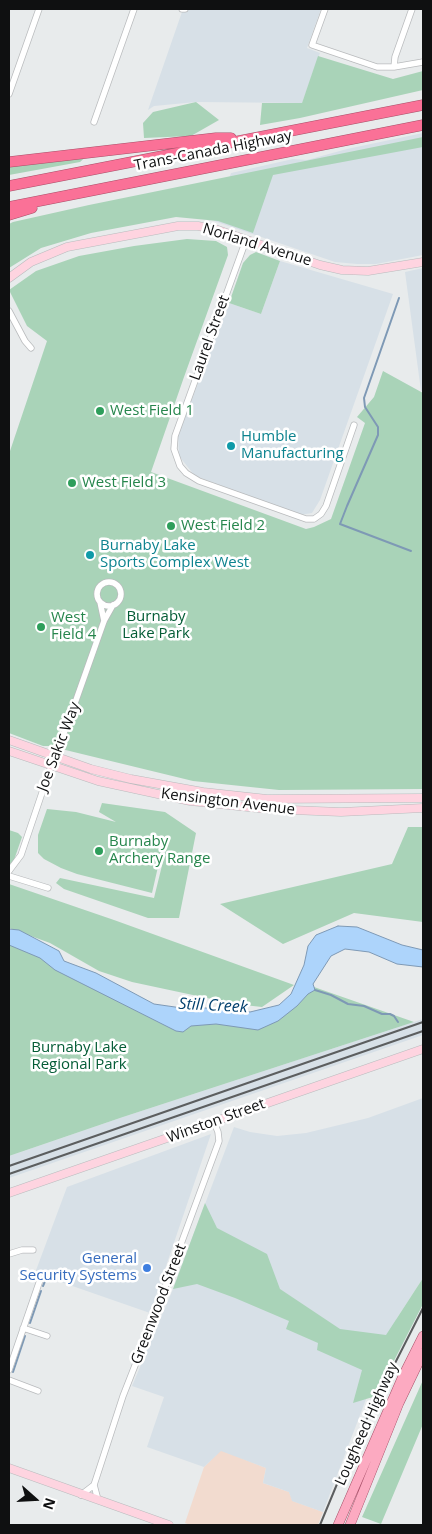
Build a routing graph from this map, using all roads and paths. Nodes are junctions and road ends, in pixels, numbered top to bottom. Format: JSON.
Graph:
{"nodes":[{"id":1,"x":39,"y":9,"type":"edge"},
{"id":2,"x":134,"y":9,"type":"edge"},
{"id":3,"x":325,"y":9,"type":"edge"},
{"id":4,"x":412,"y":9,"type":"edge"},
{"id":5,"x":423,"y":62,"type":"edge"},
{"id":6,"x":394,"y":67,"type":"junction"},
{"id":7,"x":9,"y":94,"type":"edge"},
{"id":8,"x":423,"y":105,"type":"edge"},
{"id":9,"x":94,"y":122,"type":"dead end"},
{"id":10,"x":423,"y":125,"type":"edge"},
{"id":11,"x":250,"y":138,"type":"junction"},
{"id":12,"x":9,"y":162,"type":"edge"},
{"id":13,"x":9,"y":186,"type":"edge"},
{"id":14,"x":55,"y":198,"type":"junction"},
{"id":15,"x":9,"y":206,"type":"edge"},
{"id":16,"x":9,"y":215,"type":"edge"},
{"id":17,"x":246,"y":240,"type":"junction"},
{"id":18,"x":423,"y":262,"type":"edge"},
{"id":19,"x":9,"y":278,"type":"edge"},
{"id":20,"x":9,"y":311,"type":"edge"},
{"id":21,"x":31,"y":348,"type":"dead end"},
{"id":22,"x":354,"y":425,"type":"dead end"},
{"id":23,"x":100,"y":602,"type":"junction"},
{"id":24,"x":113,"y":605,"type":"junction"},
{"id":25,"x":104,"y":621,"type":"junction"},
{"id":26,"x":9,"y":740,"type":"edge"},
{"id":27,"x":9,"y":751,"type":"edge"},
{"id":28,"x":54,"y":756,"type":"junction"},
{"id":29,"x":51,"y":766,"type":"junction"},
{"id":30,"x":423,"y":798,"type":"edge"},
{"id":31,"x":423,"y":808,"type":"edge"},
{"id":32,"x":9,"y":871,"type":"edge"},
{"id":33,"x":9,"y":876,"type":"edge"},
{"id":34,"x":48,"y":888,"type":"dead end"},
{"id":35,"x":423,"y":1049,"type":"edge"},
{"id":36,"x":214,"y":1122,"type":"junction"},
{"id":37,"x":9,"y":1193,"type":"edge"},
{"id":38,"x":33,"y":1250,"type":"dead end"},
{"id":39,"x":9,"y":1254,"type":"edge"},
{"id":40,"x":40,"y":1280,"type":"dead end"},
{"id":41,"x":23,"y":1328,"type":"junction"},
{"id":42,"x":47,"y":1336,"type":"dead end"},
{"id":43,"x":423,"y":1336,"type":"edge"},
{"id":44,"x":423,"y":1353,"type":"edge"},
{"id":45,"x":9,"y":1370,"type":"edge"},
{"id":46,"x":9,"y":1380,"type":"edge"},
{"id":47,"x":38,"y":1391,"type":"dead end"},
{"id":48,"x":9,"y":1468,"type":"edge"},
{"id":49,"x":94,"y":1485,"type":"junction"},
{"id":50,"x":81,"y":1494,"type":"junction"},
{"id":51,"x":98,"y":1500,"type":"junction"},
{"id":52,"x":169,"y":1525,"type":"edge"},
{"id":53,"x":338,"y":1525,"type":"edge"},
{"id":54,"x":350,"y":1525,"type":"edge"}],
"edges":[{"from":1,"to":7,"type":"street"},
{"from":2,"to":9,"type":"street"},
{"from":3,"to":6,"type":"street"},
{"from":4,"to":6,"type":"street"},
{"from":5,"to":6,"type":"street"},
{"from":8,"to":11,"type":"highway","name":"Trans-Canada Highway"},
{"from":10,"to":14,"type":"highway","name":"Trans-Canada Highway"},
{"from":11,"to":12,"type":"highway"},
{"from":11,"to":13,"type":"highway","name":"Trans-Canada Highway"},
{"from":14,"to":15,"type":"highway","name":"Trans-Canada Highway"},
{"from":14,"to":16,"type":"highway"},
{"from":17,"to":18,"type":"street","name":"Norland Avenue"},
{"from":17,"to":19,"type":"street","name":"Norland Avenue"},
{"from":17,"to":22,"type":"street","name":"Laurel Street"},
{"from":20,"to":21,"type":"street"},
{"from":23,"to":24,"type":"street"},
{"from":23,"to":24,"type":"street","name":"Joe Sakic Way"},
{"from":23,"to":25,"type":"street","name":"Joe Sakic Way"},
{"from":24,"to":25,"type":"street","name":"Joe Sakic Way"},
{"from":25,"to":28,"type":"street","name":"Joe Sakic Way"},
{"from":26,"to":28,"type":"street","name":"Kensington Avenue"},
{"from":27,"to":29,"type":"street","name":"Kensington Avenue"},
{"from":28,"to":29,"type":"street","name":"Joe Sakic Way"},
{"from":28,"to":30,"type":"street","name":"Kensington Avenue"},
{"from":29,"to":31,"type":"street","name":"Kensington Avenue"},
{"from":29,"to":32,"type":"street","name":"Joe Sakic Way"},
{"from":33,"to":34,"type":"street"},
{"from":35,"to":36,"type":"street","name":"Winston Street"},
{"from":36,"to":37,"type":"street","name":"Winston Street"},
{"from":36,"to":49,"type":"street","name":"Greenwood Street"},
{"from":38,"to":39,"type":"street"},
{"from":40,"to":41,"type":"street"},
{"from":41,"to":42,"type":"street"},
{"from":41,"to":45,"type":"street"},
{"from":43,"to":53,"type":"main road","name":"Lougheed Highway"},
{"from":44,"to":54,"type":"main road","name":"Lougheed Highway"},
{"from":46,"to":47,"type":"street"},
{"from":48,"to":50,"type":"street"},
{"from":49,"to":50,"type":"street"},
{"from":49,"to":51,"type":"street"},
{"from":50,"to":51,"type":"street"},
{"from":51,"to":52,"type":"street"}]}
